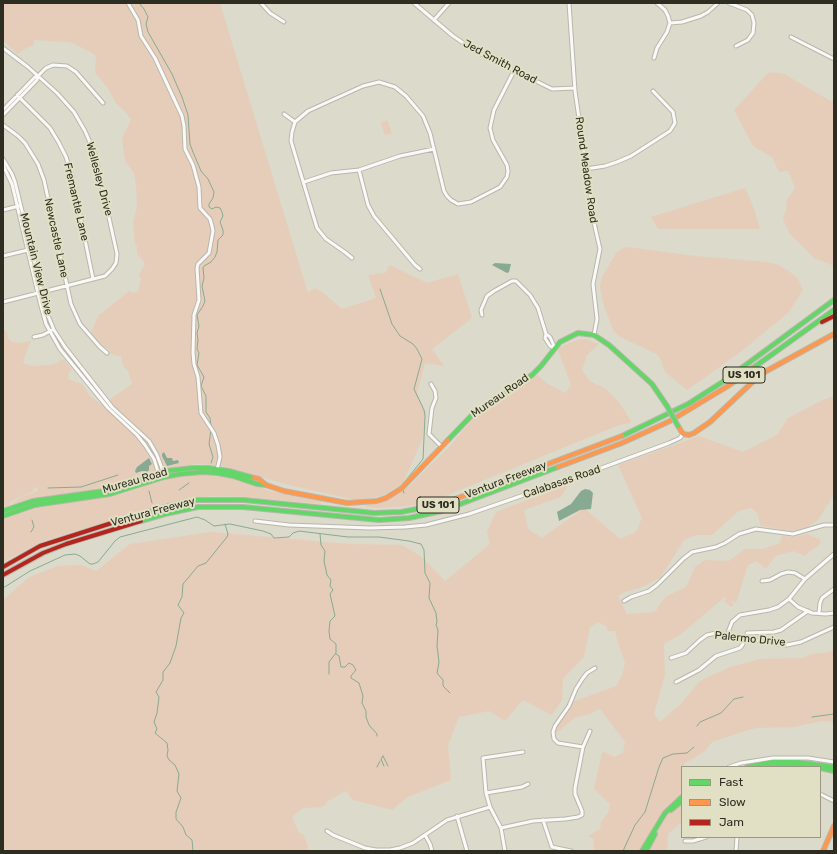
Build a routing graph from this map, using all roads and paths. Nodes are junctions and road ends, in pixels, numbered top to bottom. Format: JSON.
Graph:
{"nodes":[{"id":1,"x":128,"y":3,"type":"edge"},
{"id":2,"x":261,"y":3,"type":"edge"},
{"id":3,"x":414,"y":3,"type":"edge"},
{"id":4,"x":449,"y":3,"type":"edge"},
{"id":5,"x":569,"y":3,"type":"edge"},
{"id":6,"x":657,"y":3,"type":"edge"},
{"id":7,"x":718,"y":3,"type":"edge"},
{"id":8,"x":729,"y":3,"type":"edge"},
{"id":9,"x":434,"y":20,"type":"junction"},
{"id":10,"x":284,"y":22,"type":"dead end"},
{"id":11,"x":670,"y":23,"type":"junction"},
{"id":12,"x":791,"y":37,"type":"dead end"},
{"id":13,"x":736,"y":46,"type":"dead end"},
{"id":14,"x":3,"y":49,"type":"edge"},
{"id":15,"x":654,"y":58,"type":"dead end"},
{"id":16,"x":834,"y":59,"type":"edge"},
{"id":17,"x":514,"y":71,"type":"junction"},
{"id":18,"x":38,"y":76,"type":"junction"},
{"id":19,"x":575,"y":88,"type":"junction"},
{"id":20,"x":653,"y":91,"type":"dead end"},
{"id":21,"x":18,"y":96,"type":"junction"},
{"id":22,"x":103,"y":103,"type":"dead end"},
{"id":23,"x":3,"y":110,"type":"edge"},
{"id":24,"x":284,"y":114,"type":"dead end"},
{"id":25,"x":3,"y":115,"type":"edge"},
{"id":26,"x":295,"y":122,"type":"junction"},
{"id":27,"x":3,"y":125,"type":"edge"},
{"id":28,"x":434,"y":149,"type":"junction"},
{"id":29,"x":3,"y":160,"type":"edge"},
{"id":30,"x":3,"y":165,"type":"edge"},
{"id":31,"x":586,"y":168,"type":"junction"},
{"id":32,"x":359,"y":170,"type":"junction"},
{"id":33,"x":304,"y":182,"type":"junction"},
{"id":34,"x":19,"y":206,"type":"junction"},
{"id":35,"x":3,"y":210,"type":"edge"},
{"id":36,"x":30,"y":250,"type":"junction"},
{"id":37,"x":3,"y":256,"type":"edge"},
{"id":38,"x":352,"y":258,"type":"dead end"},
{"id":39,"x":420,"y":269,"type":"dead end"},
{"id":40,"x":93,"y":279,"type":"junction"},
{"id":41,"x":66,"y":286,"type":"junction"},
{"id":42,"x":40,"y":292,"type":"junction"},
{"id":43,"x":834,"y":300,"type":"edge"},
{"id":44,"x":3,"y":302,"type":"edge"},
{"id":45,"x":834,"y":310,"type":"edge"},
{"id":46,"x":482,"y":314,"type":"dead end"},
{"id":47,"x":834,"y":316,"type":"edge"},
{"id":48,"x":816,"y":324,"type":"junction"},
{"id":49,"x":52,"y":330,"type":"junction"},
{"id":50,"x":834,"y":334,"type":"edge"},
{"id":51,"x":594,"y":335,"type":"junction"},
{"id":52,"x":34,"y":337,"type":"dead end"},
{"id":53,"x":555,"y":348,"type":"junction"},
{"id":54,"x":107,"y":353,"type":"dead end"},
{"id":55,"x":431,"y":384,"type":"dead end"},
{"id":56,"x":683,"y":434,"type":"junction"},
{"id":57,"x":442,"y":447,"type":"junction"},
{"id":58,"x":217,"y":471,"type":"junction"},
{"id":59,"x":161,"y":475,"type":"junction"},
{"id":60,"x":3,"y":511,"type":"edge"},
{"id":61,"x":3,"y":516,"type":"edge"},
{"id":62,"x":255,"y":521,"type":"dead end"},
{"id":63,"x":834,"y":525,"type":"edge"},
{"id":64,"x":834,"y":554,"type":"edge"},
{"id":65,"x":3,"y":567,"type":"edge"},
{"id":66,"x":3,"y":575,"type":"edge"},
{"id":67,"x":805,"y":580,"type":"junction"},
{"id":68,"x":762,"y":581,"type":"dead end"},
{"id":69,"x":834,"y":589,"type":"edge"},
{"id":70,"x":789,"y":599,"type":"junction"},
{"id":71,"x":624,"y":602,"type":"dead end"},
{"id":72,"x":808,"y":611,"type":"junction"},
{"id":73,"x":819,"y":613,"type":"junction"},
{"id":74,"x":834,"y":613,"type":"edge"},
{"id":75,"x":834,"y":627,"type":"edge"},
{"id":76,"x":747,"y":633,"type":"dead end"},
{"id":77,"x":727,"y":635,"type":"junction"},
{"id":78,"x":744,"y":638,"type":"junction"},
{"id":79,"x":671,"y":658,"type":"dead end"},
{"id":80,"x":595,"y":668,"type":"dead end"},
{"id":81,"x":676,"y":682,"type":"dead end"},
{"id":82,"x":590,"y":731,"type":"dead end"},
{"id":83,"x":583,"y":747,"type":"junction"},
{"id":84,"x":523,"y":752,"type":"dead end"},
{"id":85,"x":834,"y":762,"type":"edge"},
{"id":86,"x":732,"y":766,"type":"edge"},
{"id":87,"x":752,"y":766,"type":"edge"},
{"id":88,"x":778,"y":766,"type":"edge"},
{"id":89,"x":800,"y":766,"type":"edge"},
{"id":90,"x":834,"y":767,"type":"edge"},
{"id":91,"x":821,"y":768,"type":"edge"},
{"id":92,"x":834,"y":771,"type":"edge"},
{"id":93,"x":528,"y":784,"type":"dead end"},
{"id":94,"x":486,"y":793,"type":"junction"},
{"id":95,"x":821,"y":794,"type":"edge"},
{"id":96,"x":681,"y":798,"type":"edge"},
{"id":97,"x":834,"y":801,"type":"edge"},
{"id":98,"x":681,"y":802,"type":"edge"},
{"id":99,"x":490,"y":807,"type":"junction"},
{"id":100,"x":457,"y":816,"type":"junction"},
{"id":101,"x":543,"y":820,"type":"junction"},
{"id":102,"x":834,"y":826,"type":"edge"},
{"id":103,"x":501,"y":828,"type":"junction"},
{"id":104,"x":326,"y":831,"type":"dead end"},
{"id":105,"x":425,"y":835,"type":"junction"},
{"id":106,"x":703,"y":838,"type":"edge"},
{"id":107,"x":737,"y":838,"type":"edge"},
{"id":108,"x":685,"y":841,"type":"dead end"},
{"id":109,"x":432,"y":851,"type":"edge"},
{"id":110,"x":467,"y":851,"type":"edge"},
{"id":111,"x":505,"y":851,"type":"edge"},
{"id":112,"x":571,"y":851,"type":"edge"},
{"id":113,"x":642,"y":851,"type":"edge"},
{"id":114,"x":646,"y":851,"type":"edge"},
{"id":115,"x":736,"y":851,"type":"edge"},
{"id":116,"x":823,"y":851,"type":"edge"}],
"edges":[{"from":1,"to":58,"type":"street"},
{"from":2,"to":10,"type":"street"},
{"from":3,"to":9,"type":"street","name":"Jed Smith Road"},
{"from":4,"to":9,"type":"street"},
{"from":5,"to":19,"type":"street","name":"Round Meadow Road"},
{"from":6,"to":11,"type":"street"},
{"from":7,"to":11,"type":"street"},
{"from":8,"to":13,"type":"street"},
{"from":9,"to":17,"type":"street","name":"Jed Smith Road"},
{"from":11,"to":15,"type":"street"},
{"from":12,"to":16,"type":"street"},
{"from":14,"to":18,"type":"street","name":"Wellesley Drive"},
{"from":17,"to":19,"type":"street","name":"Jed Smith Road"},
{"from":17,"to":28,"type":"street"},
{"from":18,"to":21,"type":"street"},
{"from":18,"to":22,"type":"street"},
{"from":18,"to":40,"type":"street","name":"Wellesley Drive"},
{"from":19,"to":31,"type":"street","name":"Round Meadow Road"},
{"from":20,"to":31,"type":"street"},
{"from":21,"to":23,"type":"street"},
{"from":21,"to":25,"type":"street"},
{"from":21,"to":40,"type":"street","name":"Fremantle Lane"},
{"from":24,"to":26,"type":"street"},
{"from":26,"to":28,"type":"street"},
{"from":26,"to":33,"type":"street"},
{"from":27,"to":41,"type":"street","name":"Newcastle Lane"},
{"from":28,"to":32,"type":"street"},
{"from":29,"to":34,"type":"street","name":"Mountain View Drive"},
{"from":30,"to":34,"type":"street","name":"Mountain View Drive"},
{"from":31,"to":51,"type":"street","name":"Round Meadow Road"},
{"from":32,"to":33,"type":"street"},
{"from":32,"to":39,"type":"street"},
{"from":33,"to":38,"type":"street"},
{"from":34,"to":35,"type":"street"},
{"from":34,"to":36,"type":"street","name":"Mountain View Drive"},
{"from":36,"to":37,"type":"street"},
{"from":36,"to":42,"type":"street","name":"Mountain View Drive"},
{"from":40,"to":41,"type":"street","name":"Wellesley Drive"},
{"from":41,"to":42,"type":"street","name":"Wellesley Drive"},
{"from":41,"to":54,"type":"street","name":"Newcastle Lane"},
{"from":42,"to":44,"type":"street","name":"Wellesley Drive"},
{"from":42,"to":49,"type":"street","name":"Mountain View Drive"},
{"from":43,"to":65,"type":"main road","name":"Ventura Freeway","number":"US 101"},
{"from":45,"to":48,"type":"main road","name":"Ventura Freeway","number":"US 101"},
{"from":46,"to":53,"type":"street"},
{"from":47,"to":48,"type":"main road"},
{"from":48,"to":66,"type":"main road","name":"Ventura Freeway","number":"US 101"},
{"from":49,"to":52,"type":"street"},
{"from":49,"to":59,"type":"street","name":"Mountain View Drive"},
{"from":50,"to":56,"type":"main road","name":"Calabasas Road"},
{"from":51,"to":53,"type":"main road","name":"Mureau Road"},
{"from":51,"to":56,"type":"main road","bridge":true},
{"from":53,"to":57,"type":"main road","name":"Mureau Road"},
{"from":55,"to":57,"type":"street"},
{"from":56,"to":62,"type":"street","name":"Calabasas Road"},
{"from":57,"to":58,"type":"main road","name":"Mureau Road"},
{"from":58,"to":59,"type":"main road","name":"Mureau Road"},
{"from":59,"to":60,"type":"main road","name":"Mureau Road"},
{"from":59,"to":61,"type":"main road","name":"Mureau Road"},
{"from":63,"to":71,"type":"street"},
{"from":64,"to":67,"type":"street"},
{"from":67,"to":68,"type":"street"},
{"from":67,"to":70,"type":"street"},
{"from":69,"to":73,"type":"street"},
{"from":70,"to":72,"type":"street"},
{"from":70,"to":77,"type":"street"},
{"from":72,"to":73,"type":"street"},
{"from":72,"to":76,"type":"street"},
{"from":73,"to":74,"type":"street"},
{"from":75,"to":78,"type":"street","name":"Palermo Drive"},
{"from":77,"to":78,"type":"street","name":"Palermo Drive"},
{"from":77,"to":79,"type":"street","name":"Palermo Drive"},
{"from":78,"to":81,"type":"street"},
{"from":80,"to":83,"type":"street"},
{"from":82,"to":83,"type":"street"},
{"from":83,"to":101,"type":"street"},
{"from":84,"to":94,"type":"street"},
{"from":85,"to":86,"type":"street"},
{"from":87,"to":90,"type":"main road"},
{"from":88,"to":89,"type":"main road"},
{"from":91,"to":92,"type":"main road"},
{"from":93,"to":94,"type":"street"},
{"from":94,"to":99,"type":"street"},
{"from":95,"to":97,"type":"street"},
{"from":96,"to":113,"type":"main road"},
{"from":98,"to":114,"type":"main road"},
{"from":99,"to":100,"type":"street"},
{"from":99,"to":103,"type":"street"},
{"from":100,"to":105,"type":"street"},
{"from":100,"to":110,"type":"street"},
{"from":101,"to":103,"type":"street"},
{"from":101,"to":112,"type":"street"},
{"from":102,"to":116,"type":"main road"},
{"from":103,"to":111,"type":"street"},
{"from":104,"to":105,"type":"street"},
{"from":105,"to":109,"type":"street"},
{"from":106,"to":108,"type":"street"},
{"from":107,"to":115,"type":"street"}]}
